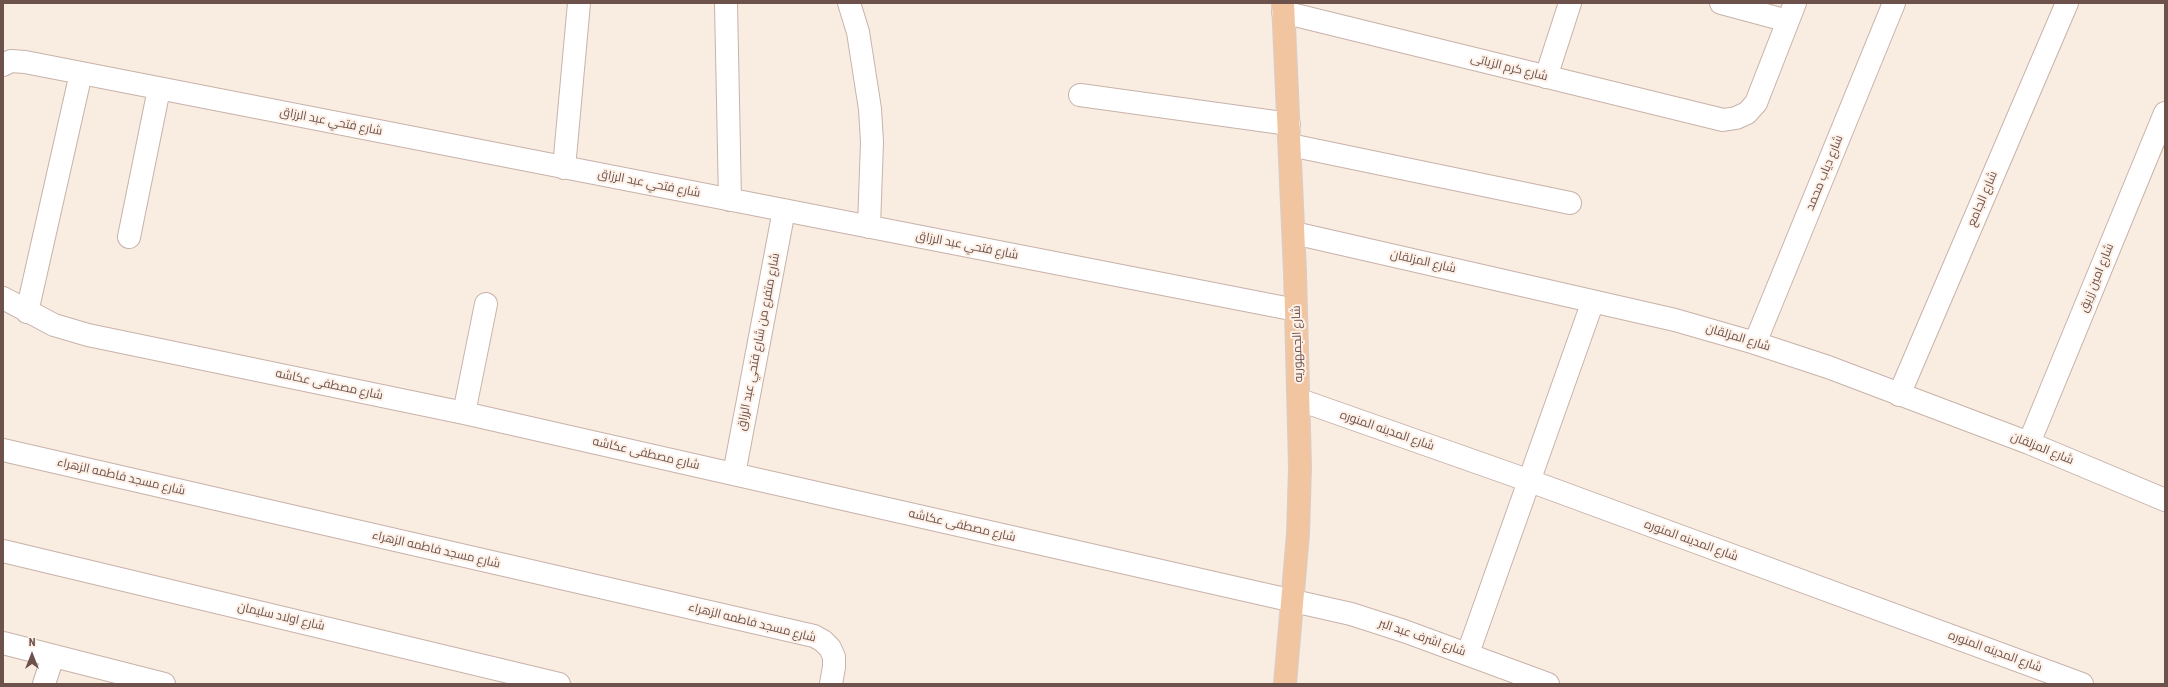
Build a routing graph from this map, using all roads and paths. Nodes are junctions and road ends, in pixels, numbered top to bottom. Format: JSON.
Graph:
{"nodes":[{"id":1,"x":579,"y":3,"type":"edge"},
{"id":2,"x":726,"y":3,"type":"edge"},
{"id":3,"x":850,"y":3,"type":"edge"},
{"id":4,"x":1570,"y":3,"type":"edge"},
{"id":5,"x":1721,"y":3,"type":"edge"},
{"id":6,"x":1894,"y":3,"type":"edge"},
{"id":7,"x":2067,"y":3,"type":"edge"},
{"id":8,"x":1283,"y":7,"type":"edge"},
{"id":9,"x":1792,"y":12,"type":"edge"},
{"id":10,"x":3,"y":65,"type":"edge"},
{"id":11,"x":81,"y":73,"type":"junction"},
{"id":12,"x":1546,"y":77,"type":"junction"},
{"id":13,"x":159,"y":89,"type":"junction"},
{"id":14,"x":1080,"y":96,"type":"dead end"},
{"id":15,"x":2165,"y":113,"type":"edge"},
{"id":16,"x":1289,"y":124,"type":"junction"},
{"id":17,"x":1290,"y":145,"type":"junction"},
{"id":18,"x":564,"y":168,"type":"junction"},
{"id":19,"x":730,"y":200,"type":"junction"},
{"id":20,"x":1570,"y":203,"type":"dead end"},
{"id":21,"x":784,"y":210,"type":"junction"},
{"id":22,"x":869,"y":227,"type":"junction"},
{"id":23,"x":1294,"y":233,"type":"junction"},
{"id":24,"x":129,"y":237,"type":"dead end"},
{"id":25,"x":3,"y":298,"type":"edge"},
{"id":26,"x":1593,"y":301,"type":"junction"},
{"id":27,"x":486,"y":304,"type":"dead end"},
{"id":28,"x":1296,"y":310,"type":"junction"},
{"id":29,"x":26,"y":312,"type":"junction"},
{"id":30,"x":1756,"y":343,"type":"junction"},
{"id":31,"x":1899,"y":395,"type":"junction"},
{"id":32,"x":1300,"y":400,"type":"junction"},
{"id":33,"x":464,"y":413,"type":"junction"},
{"id":34,"x":2029,"y":443,"type":"junction"},
{"id":35,"x":3,"y":450,"type":"edge"},
{"id":36,"x":734,"y":474,"type":"junction"},
{"id":37,"x":1530,"y":481,"type":"junction"},
{"id":38,"x":2165,"y":500,"type":"edge"},
{"id":39,"x":3,"y":551,"type":"edge"},
{"id":40,"x":1293,"y":601,"type":"junction"},
{"id":41,"x":3,"y":643,"type":"edge"},
{"id":42,"x":1468,"y":654,"type":"junction"},
{"id":43,"x":54,"y":656,"type":"junction"},
{"id":44,"x":44,"y":684,"type":"edge"},
{"id":45,"x":164,"y":684,"type":"edge"},
{"id":46,"x":559,"y":684,"type":"edge"},
{"id":47,"x":831,"y":684,"type":"edge"},
{"id":48,"x":1285,"y":684,"type":"edge"},
{"id":49,"x":1548,"y":684,"type":"edge"},
{"id":50,"x":2082,"y":684,"type":"edge"}],
"edges":[{"from":1,"to":18,"type":"street"},
{"from":2,"to":19,"type":"street"},
{"from":3,"to":22,"type":"street"},
{"from":4,"to":12,"type":"street"},
{"from":5,"to":9,"type":"street"},
{"from":6,"to":30,"type":"street","name":"شارع دياب محمد"},
{"from":7,"to":31,"type":"street","name":"شارع الجامع"},
{"from":8,"to":12,"type":"street","name":"شارع كرم الزياتى"},
{"from":8,"to":16,"type":"main road","name":"شارع الجمهوريه"},
{"from":9,"to":12,"type":"street","name":"شارع كرم الزياتى"},
{"from":10,"to":11,"type":"street","name":"شارع فتحي عبد الرزاق"},
{"from":11,"to":13,"type":"street","name":"شارع فتحي عبد الرزاق"},
{"from":11,"to":29,"type":"street"},
{"from":13,"to":18,"type":"street","name":"شارع فتحي عبد الرزاق"},
{"from":13,"to":24,"type":"street"},
{"from":14,"to":16,"type":"street"},
{"from":15,"to":34,"type":"street","name":"شارع امين زريق"},
{"from":16,"to":17,"type":"main road","name":"شارع الجمهوريه"},
{"from":17,"to":20,"type":"street"},
{"from":17,"to":23,"type":"main road","name":"شارع الجمهوريه"},
{"from":18,"to":19,"type":"street","name":"شارع فتحي عبد الرزاق"},
{"from":19,"to":21,"type":"street","name":"شارع فتحي عبد الرزاق"},
{"from":21,"to":22,"type":"street","name":"شارع فتحي عبد الرزاق"},
{"from":21,"to":36,"type":"street","name":"شارع متفرع من شارع فتحي عبد الرزاق"},
{"from":22,"to":28,"type":"street","name":"شارع فتحي عبد الرزاق"},
{"from":23,"to":26,"type":"street","name":"شارع المزلقان"},
{"from":23,"to":28,"type":"main road","name":"شارع الجمهوريه"},
{"from":25,"to":29,"type":"street","name":"شارع مصطفى عكاشه"},
{"from":26,"to":30,"type":"street","name":"شارع المزلقان"},
{"from":26,"to":37,"type":"street"},
{"from":27,"to":33,"type":"street"},
{"from":28,"to":32,"type":"main road","name":"شارع الجمهوريه"},
{"from":29,"to":33,"type":"street","name":"شارع مصطفى عكاشه"},
{"from":30,"to":31,"type":"street","name":"شارع المزلقان"},
{"from":31,"to":34,"type":"street","name":"شارع المزلقان"},
{"from":32,"to":37,"type":"street","name":"شارع المدينه المنوره"},
{"from":32,"to":40,"type":"main road","name":"شارع الجمهوريه"},
{"from":33,"to":36,"type":"street","name":"شارع مصطفى عكاشه"},
{"from":34,"to":38,"type":"street","name":"شارع المزلقان"},
{"from":35,"to":47,"type":"street","name":"شارع مسجد فاطمه الزهراء"},
{"from":36,"to":40,"type":"street","name":"شارع مصطفى عكاشه"},
{"from":37,"to":42,"type":"street"},
{"from":37,"to":50,"type":"street","name":"شارع المدينه المنوره"},
{"from":39,"to":46,"type":"street","name":"شارع اولاد سليمان"},
{"from":40,"to":42,"type":"street","name":"شارع اشرف عبد البر"},
{"from":40,"to":48,"type":"main road","name":"شارع الجمهوريه"},
{"from":41,"to":43,"type":"street"},
{"from":42,"to":49,"type":"street","name":"شارع اشرف عبد البر"},
{"from":43,"to":44,"type":"street"},
{"from":43,"to":45,"type":"street"}]}
